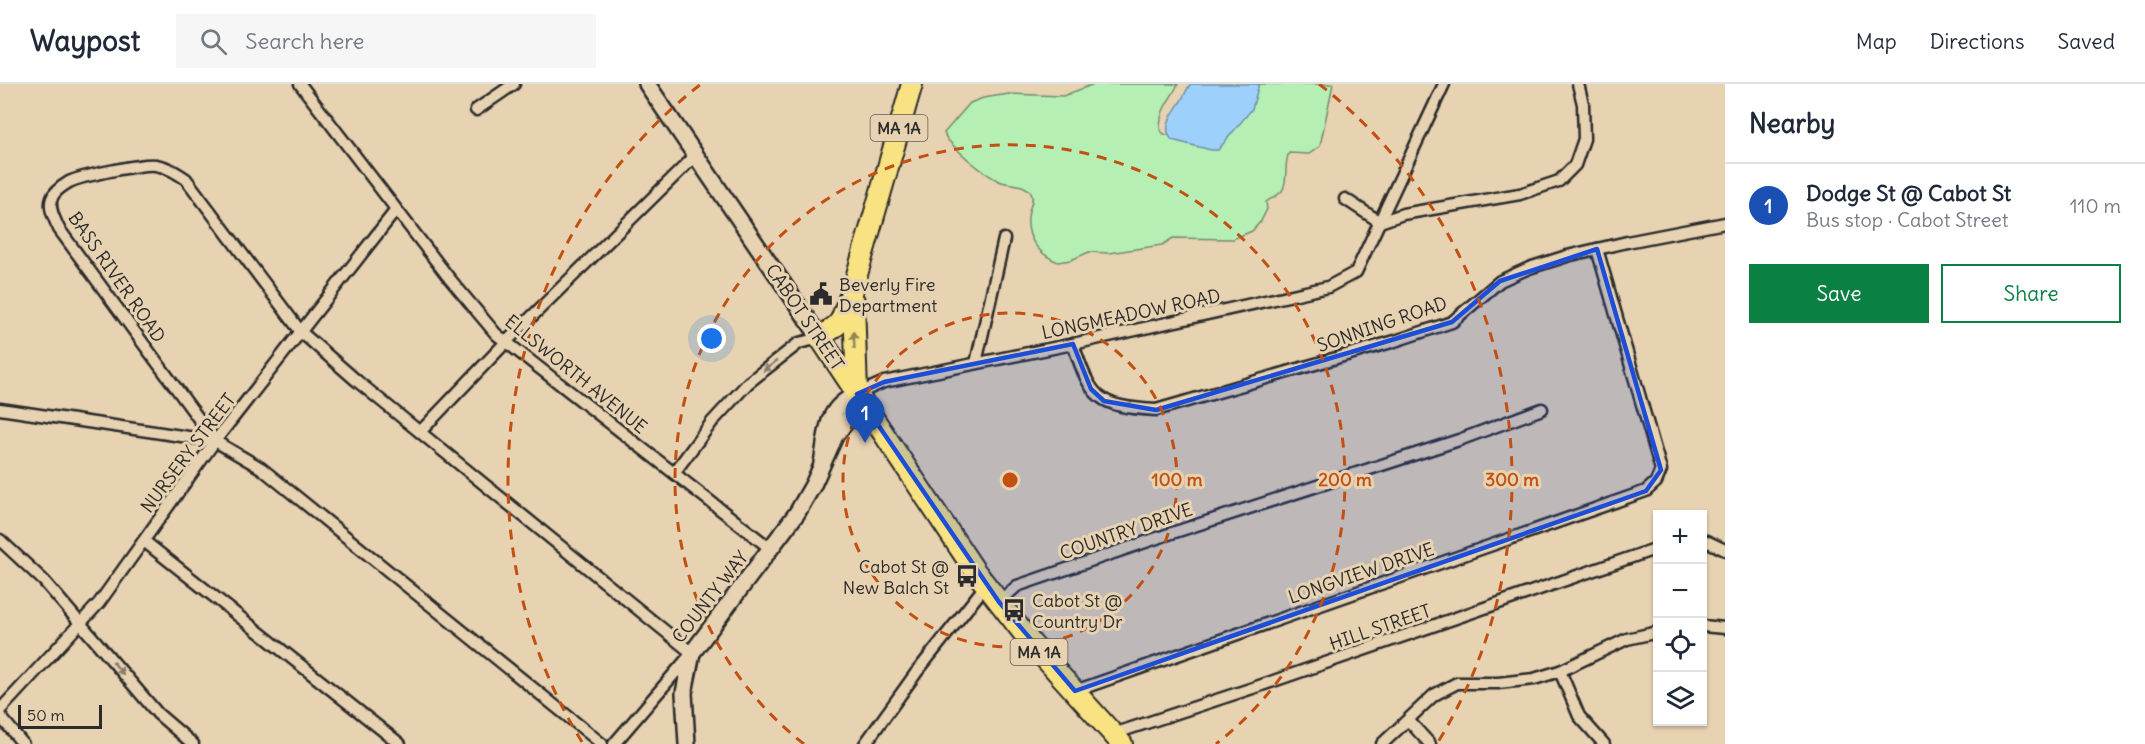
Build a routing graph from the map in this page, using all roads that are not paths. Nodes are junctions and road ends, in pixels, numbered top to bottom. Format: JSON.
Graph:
{"nodes":[{"id":1,"x":300,"y":84,"type":"edge"},
{"id":2,"x":514,"y":84,"type":"edge"},
{"id":3,"x":647,"y":84,"type":"edge"},
{"id":4,"x":912,"y":84,"type":"edge"},
{"id":5,"x":1444,"y":84,"type":"edge"},
{"id":6,"x":1578,"y":84,"type":"edge"},
{"id":7,"x":476,"y":110,"type":"dead end"},
{"id":8,"x":696,"y":155,"type":"junction"},
{"id":9,"x":1345,"y":199,"type":"dead end"},
{"id":10,"x":396,"y":210,"type":"junction"},
{"id":11,"x":1380,"y":222,"type":"junction"},
{"id":12,"x":1725,"y":223,"type":"edge"},
{"id":13,"x":1004,"y":238,"type":"dead end"},
{"id":14,"x":1597,"y":249,"type":"junction"},
{"id":15,"x":854,"y":285,"type":"junction"},
{"id":16,"x":301,"y":332,"type":"junction"},
{"id":17,"x":819,"y":338,"type":"junction"},
{"id":18,"x":507,"y":341,"type":"junction"},
{"id":19,"x":1073,"y":344,"type":"junction"},
{"id":20,"x":976,"y":363,"type":"junction"},
{"id":21,"x":857,"y":394,"type":"junction"},
{"id":22,"x":0,"y":409,"type":"edge"},
{"id":23,"x":1542,"y":409,"type":"dead end"},
{"id":24,"x":420,"y":432,"type":"junction"},
{"id":25,"x":215,"y":441,"type":"junction"},
{"id":26,"x":674,"y":473,"type":"junction"},
{"id":27,"x":0,"y":540,"type":"edge"},
{"id":28,"x":144,"y":541,"type":"junction"},
{"id":29,"x":1707,"y":541,"type":"edge"},
{"id":30,"x":771,"y":549,"type":"junction"},
{"id":31,"x":1653,"y":550,"type":"edge"},
{"id":32,"x":1725,"y":550,"type":"edge"},
{"id":33,"x":986,"y":585,"type":"junction"},
{"id":34,"x":999,"y":602,"type":"junction"},
{"id":35,"x":81,"y":623,"type":"junction"},
{"id":36,"x":1707,"y":626,"type":"edge"},
{"id":37,"x":1725,"y":628,"type":"edge"},
{"id":38,"x":1653,"y":633,"type":"edge"},
{"id":39,"x":692,"y":653,"type":"junction"},
{"id":40,"x":1560,"y":671,"type":"junction"},
{"id":41,"x":1075,"y":691,"type":"junction"},
{"id":42,"x":0,"y":710,"type":"edge"},
{"id":43,"x":0,"y":716,"type":"edge"},
{"id":44,"x":1408,"y":720,"type":"junction"},
{"id":45,"x":1118,"y":739,"type":"edge"},
{"id":46,"x":23,"y":744,"type":"edge"},
{"id":47,"x":193,"y":744,"type":"edge"},
{"id":48,"x":400,"y":744,"type":"edge"},
{"id":49,"x":602,"y":744,"type":"edge"},
{"id":50,"x":614,"y":744,"type":"edge"},
{"id":51,"x":687,"y":744,"type":"edge"},
{"id":52,"x":865,"y":744,"type":"edge"},
{"id":53,"x":1382,"y":744,"type":"edge"},
{"id":54,"x":1430,"y":744,"type":"edge"},
{"id":55,"x":1604,"y":744,"type":"edge"}],
"edges":[{"from":1,"to":10,"type":"street","name":"ELLSWORTH AVENUE"},
{"from":2,"to":7,"type":"street"},
{"from":3,"to":8,"type":"main road","name":"CABOT STREET"},
{"from":4,"to":15,"type":"highway","number":"MA 1A"},
{"from":5,"to":11,"type":"street","name":"LONGMEADOW ROAD"},
{"from":6,"to":11,"type":"street"},
{"from":8,"to":17,"type":"main road","name":"CABOT STREET"},
{"from":8,"to":18,"type":"street"},
{"from":9,"to":11,"type":"street"},
{"from":10,"to":16,"type":"street","name":"NURSERY STREET"},
{"from":10,"to":18,"type":"street","name":"ELLSWORTH AVENUE"},
{"from":11,"to":19,"type":"street","name":"LONGMEADOW ROAD"},
{"from":12,"to":14,"type":"street","name":"SONNING ROAD"},
{"from":13,"to":20,"type":"street"},
{"from":14,"to":19,"type":"street","name":"SONNING ROAD"},
{"from":14,"to":41,"type":"street","name":"LONGVIEW DRIVE"},
{"from":15,"to":17,"type":"highway","number":"MA 1A"},
{"from":21,"to":15,"type":"highway","number":"MA 1A","one_way":true},
{"from":16,"to":24,"type":"street","name":"BASS RIVER ROAD"},
{"from":16,"to":25,"type":"street","name":"NURSERY STREET"},
{"from":16,"to":25,"type":"street","name":"BASS RIVER ROAD"},
{"from":17,"to":21,"type":"highway","name":"CABOT STREET","number":"MA 1A"},
{"from":17,"to":26,"type":"street","one_way":true},
{"from":18,"to":24,"type":"street"},
{"from":18,"to":26,"type":"street","name":"ELLSWORTH AVENUE"},
{"from":19,"to":20,"type":"street","name":"LONGMEADOW ROAD"},
{"from":20,"to":21,"type":"street","name":"LONGMEADOW ROAD"},
{"from":21,"to":30,"type":"main road","name":"COUNTY WAY"},
{"from":21,"to":33,"type":"highway","name":"CABOT STREET","number":"MA 1A"},
{"from":22,"to":25,"type":"street"},
{"from":23,"to":34,"type":"street","name":"COUNTRY DRIVE"},
{"from":24,"to":39,"type":"street","name":"BASS RIVER ROAD"},
{"from":25,"to":28,"type":"street","name":"NURSERY STREET"},
{"from":25,"to":49,"type":"street"},
{"from":26,"to":30,"type":"street","name":"ELLSWORTH AVENUE"},
{"from":27,"to":35,"type":"street"},
{"from":28,"to":35,"type":"street","name":"NURSERY STREET"},
{"from":28,"to":48,"type":"street"},
{"from":29,"to":32,"type":"street"},
{"from":30,"to":39,"type":"main road","name":"COUNTY WAY"},
{"from":31,"to":45,"type":"street","name":"HILL STREET"},
{"from":33,"to":34,"type":"highway","name":"CABOT STREET","number":"MA 1A"},
{"from":33,"to":52,"type":"street"},
{"from":34,"to":41,"type":"highway","name":"CABOT STREET","number":"MA 1A"},
{"from":35,"to":42,"type":"street","name":"NURSERY STREET"},
{"from":35,"to":47,"type":"street","one_way":true},
{"from":36,"to":37,"type":"street"},
{"from":38,"to":40,"type":"street"},
{"from":39,"to":50,"type":"street","name":"COUNTY WAY"},
{"from":39,"to":51,"type":"main road"},
{"from":40,"to":44,"type":"street"},
{"from":40,"to":55,"type":"street"},
{"from":41,"to":45,"type":"highway","name":"CABOT STREET","number":"MA 1A"},
{"from":43,"to":46,"type":"street"},
{"from":44,"to":53,"type":"street"},
{"from":44,"to":54,"type":"street"}]}
